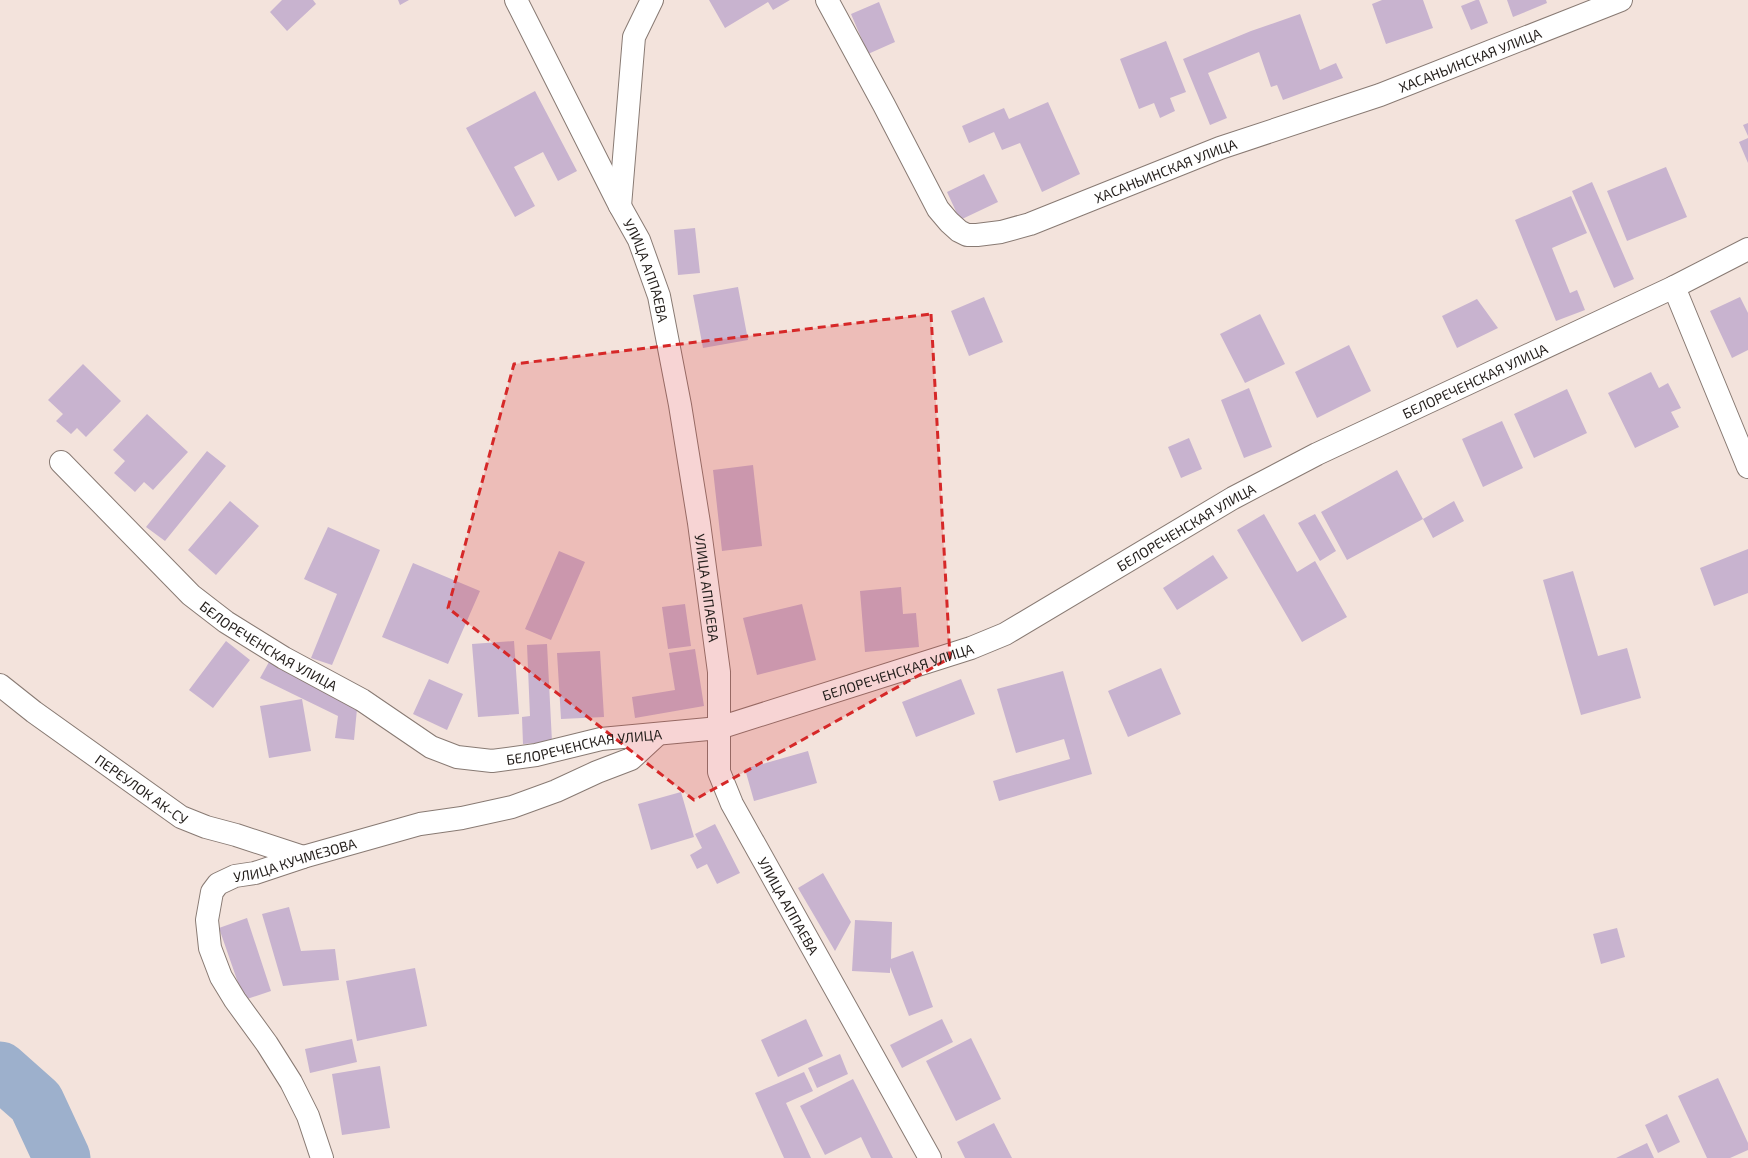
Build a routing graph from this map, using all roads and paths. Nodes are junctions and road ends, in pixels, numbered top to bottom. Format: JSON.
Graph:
{"nodes":[{"id":1,"x":516,"y":0,"type":"edge"},
{"id":2,"x":652,"y":0,"type":"edge"},
{"id":3,"x":827,"y":0,"type":"edge"},
{"id":4,"x":1621,"y":0,"type":"edge"},
{"id":5,"x":620,"y":206,"type":"junction"},
{"id":6,"x":1748,"y":249,"type":"edge"},
{"id":7,"x":1674,"y":286,"type":"junction"},
{"id":8,"x":61,"y":462,"type":"dead end"},
{"id":9,"x":1748,"y":467,"type":"edge"},
{"id":10,"x":0,"y":685,"type":"edge"},
{"id":11,"x":719,"y":728,"type":"junction"},
{"id":12,"x":657,"y":735,"type":"junction"},
{"id":13,"x":303,"y":857,"type":"junction"},
{"id":14,"x":322,"y":1158,"type":"edge"},
{"id":15,"x":930,"y":1158,"type":"edge"}],
"edges":[{"from":1,"to":5,"type":"street","name":"УЛИЦА АППАЕВА"},
{"from":2,"to":5,"type":"street"},
{"from":3,"to":4,"type":"street","name":"ХАСАНЬИНСКАЯ УЛИЦА"},
{"from":5,"to":11,"type":"street","name":"УЛИЦА АППАЕВА"},
{"from":6,"to":7,"type":"street","name":"БЕЛОРЕЧЕНСКАЯ УЛИЦА"},
{"from":7,"to":9,"type":"street"},
{"from":7,"to":11,"type":"street","name":"БЕЛОРЕЧЕНСКАЯ УЛИЦА"},
{"from":8,"to":12,"type":"street","name":"БЕЛОРЕЧЕНСКАЯ УЛИЦА"},
{"from":10,"to":13,"type":"street","name":"ПЕРЕУЛОК АК-СУ"},
{"from":11,"to":12,"type":"street","name":"БЕЛОРЕЧЕНСКАЯ УЛИЦА"},
{"from":11,"to":15,"type":"street","name":"УЛИЦА АППАЕВА"},
{"from":12,"to":13,"type":"street","name":"УЛИЦА КУЧМЕЗОВА"},
{"from":13,"to":14,"type":"street","name":"УЛИЦА КУЧМЕЗОВА"}]}
